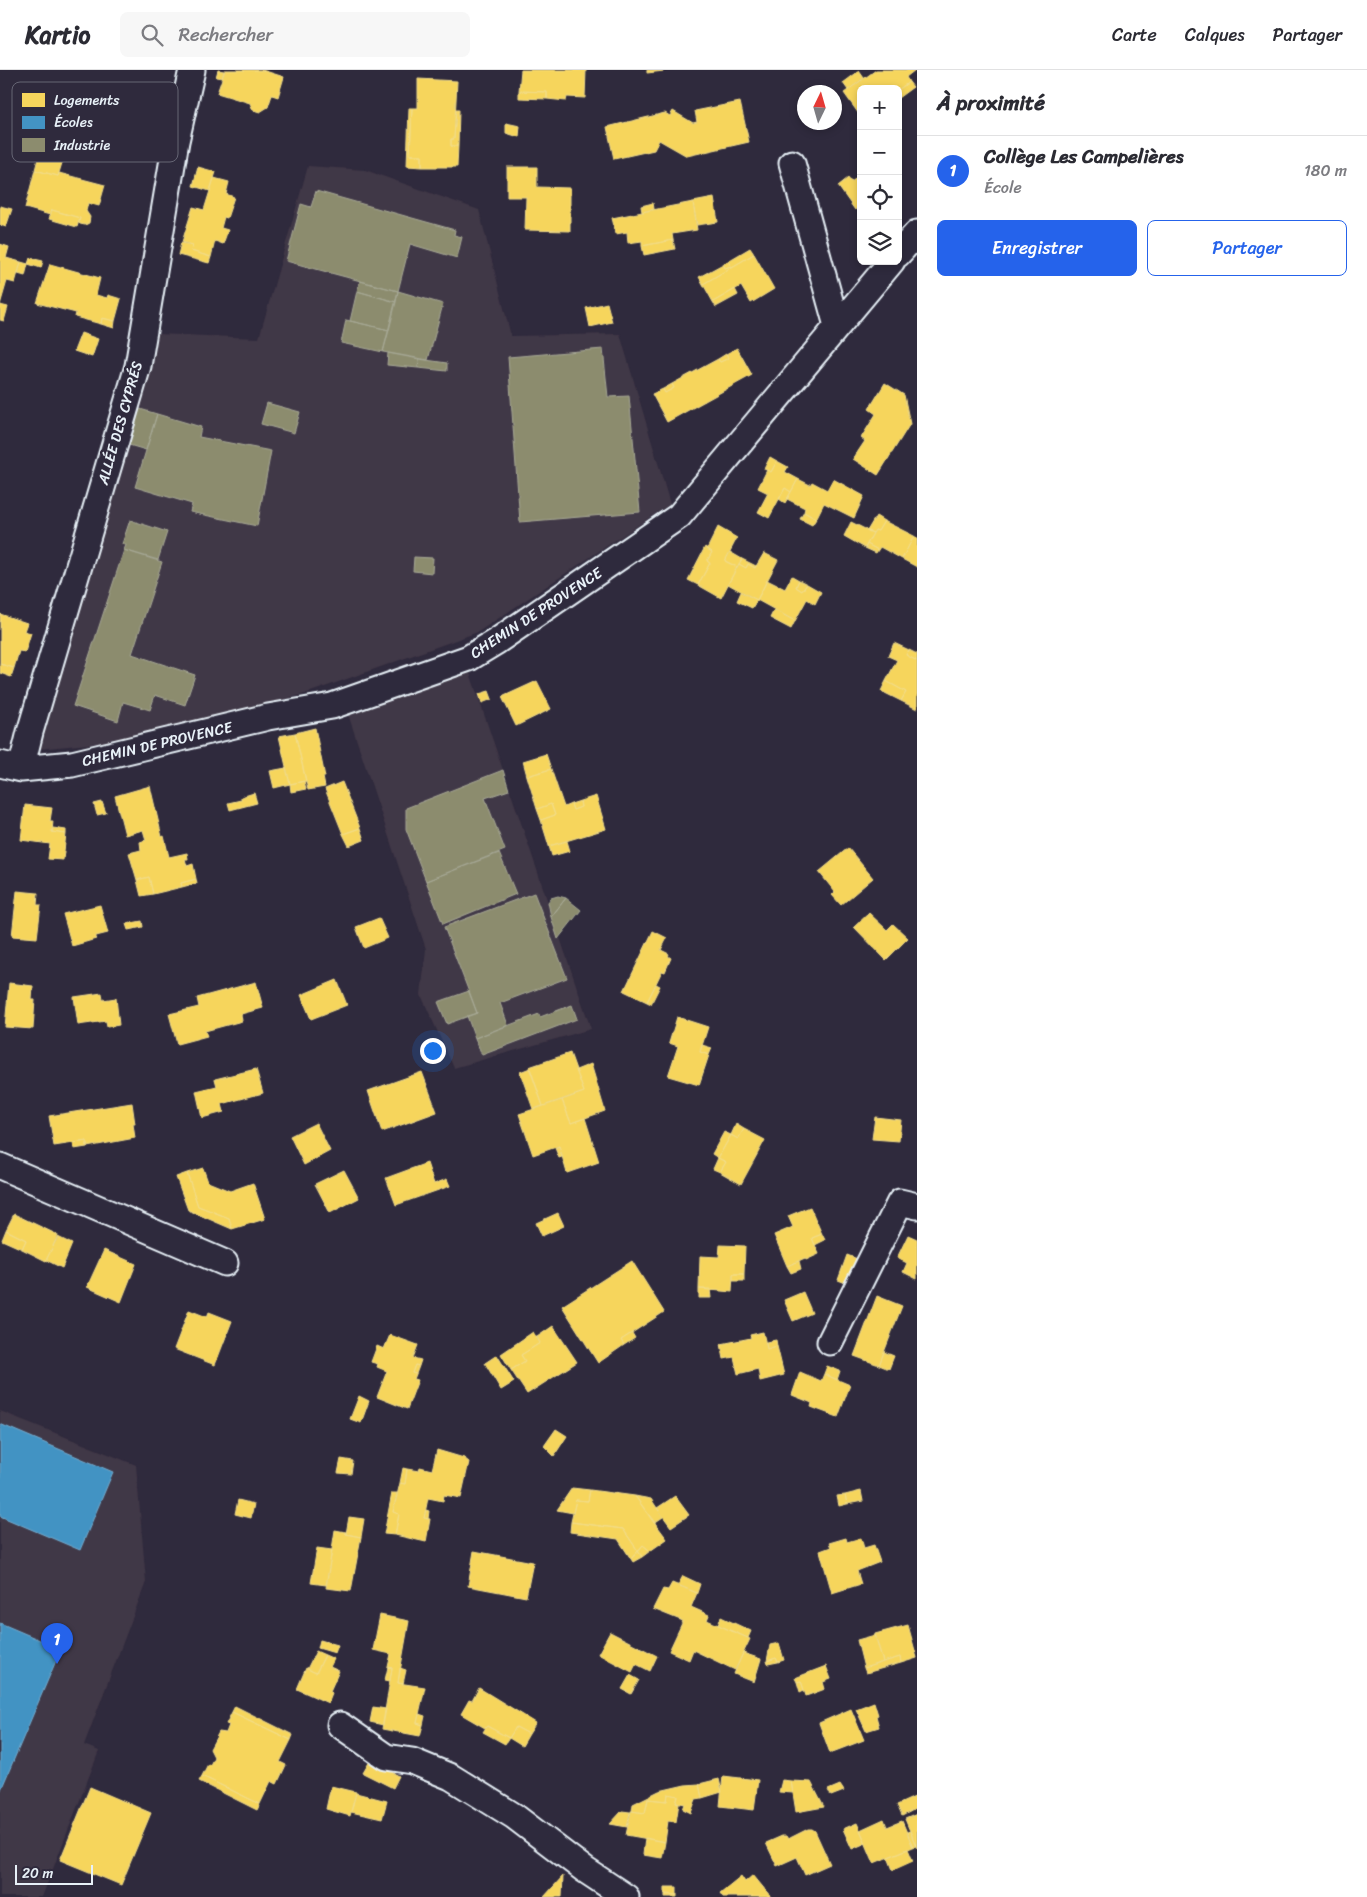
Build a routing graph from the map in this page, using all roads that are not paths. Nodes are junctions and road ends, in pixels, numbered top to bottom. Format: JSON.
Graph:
{"nodes":[{"id":1,"x":192,"y":70,"type":"edge"},
{"id":2,"x":178,"y":132,"type":"edge"},
{"id":3,"x":172,"y":162,"type":"edge"},
{"id":4,"x":792,"y":163,"type":"dead end"},
{"id":5,"x":917,"y":233,"type":"edge"},
{"id":6,"x":902,"y":250,"type":"edge"},
{"id":7,"x":889,"y":265,"type":"edge"},
{"id":8,"x":837,"y":326,"type":"junction"},
{"id":9,"x":10,"y":766,"type":"edge"},
{"id":10,"x":0,"y":1166,"type":"edge"},
{"id":11,"x":917,"y":1206,"type":"edge"},
{"id":12,"x":225,"y":1262,"type":"dead end"},
{"id":13,"x":830,"y":1342,"type":"dead end"},
{"id":14,"x":340,"y":1725,"type":"dead end"},
{"id":15,"x":626,"y":1897,"type":"edge"}],
"edges":[{"from":1,"to":2,"type":"street","name":"ALLÉE DES CYPRÉS"},
{"from":3,"to":9,"type":"street","name":"ALLÉE DES CYPRÉS"},
{"from":4,"to":8,"type":"street"},
{"from":5,"to":6,"type":"street"},
{"from":7,"to":8,"type":"street","name":"CHEMIN DE PROVENCE"},
{"from":8,"to":9,"type":"street","name":"CHEMIN DE PROVENCE"},
{"from":10,"to":12,"type":"street"},
{"from":11,"to":13,"type":"street"},
{"from":14,"to":15,"type":"street"}]}
